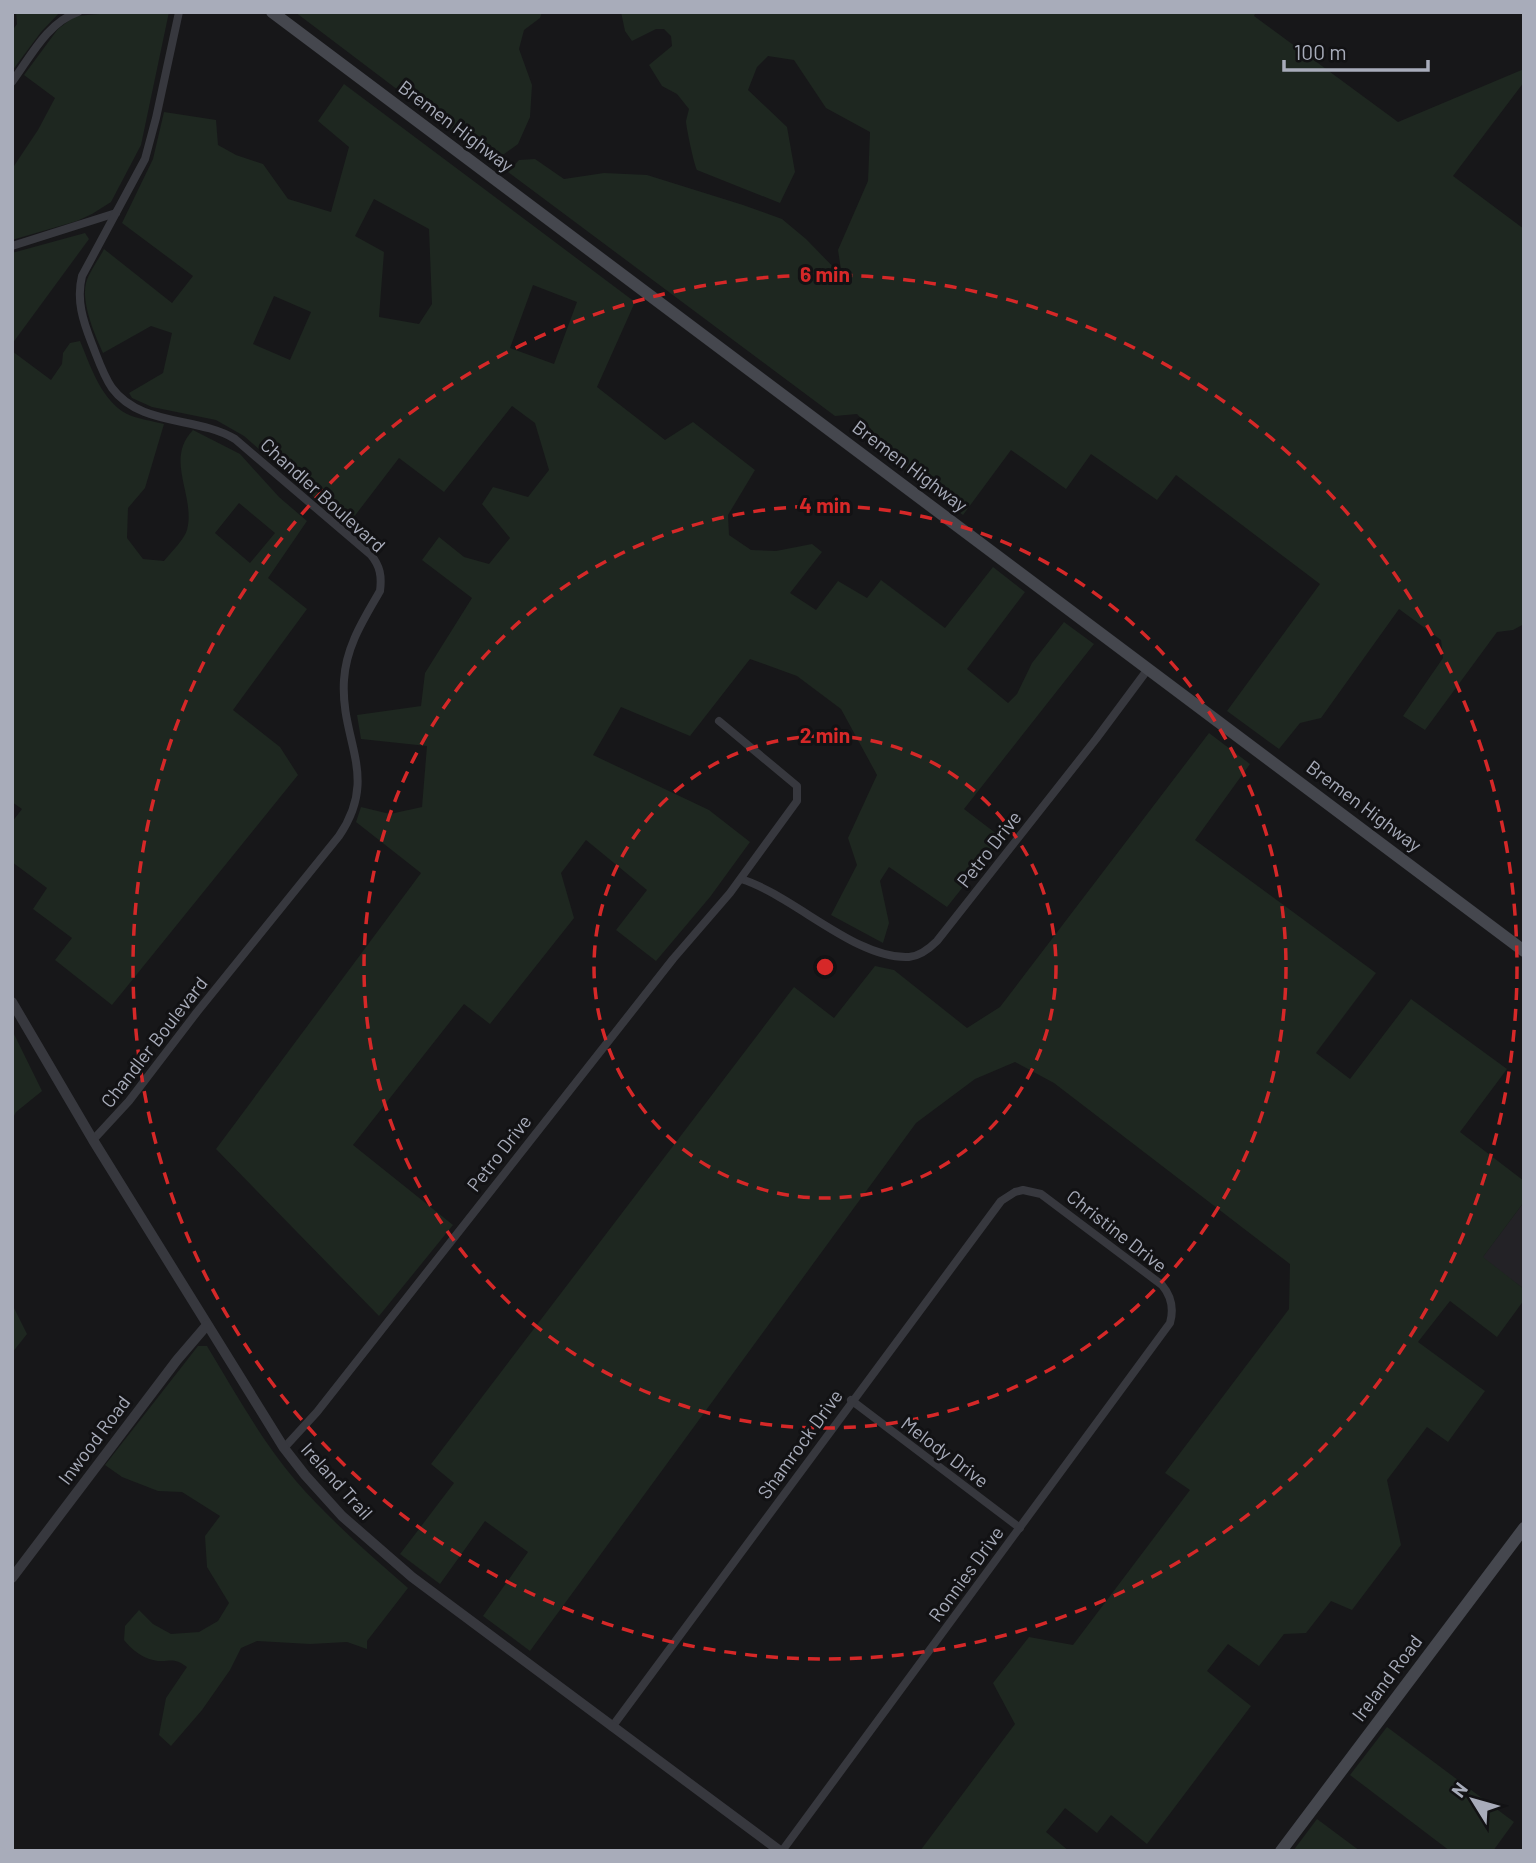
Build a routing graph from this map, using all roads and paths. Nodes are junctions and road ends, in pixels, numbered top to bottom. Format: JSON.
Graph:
{"nodes":[{"id":1,"x":78,"y":12,"type":"edge"},
{"id":2,"x":178,"y":12,"type":"edge"},
{"id":3,"x":272,"y":12,"type":"edge"},
{"id":4,"x":12,"y":82,"type":"edge"},
{"id":5,"x":116,"y":213,"type":"junction"},
{"id":6,"x":12,"y":246,"type":"edge"},
{"id":7,"x":1148,"y":669,"type":"junction"},
{"id":8,"x":719,"y":721,"type":"dead end"},
{"id":9,"x":741,"y":879,"type":"junction"},
{"id":10,"x":1524,"y":951,"type":"edge"},
{"id":11,"x":12,"y":1002,"type":"edge"},
{"id":12,"x":93,"y":1140,"type":"junction"},
{"id":13,"x":1023,"y":1190,"type":"joint"},
{"id":14,"x":1172,"y":1315,"type":"joint"},
{"id":15,"x":207,"y":1325,"type":"junction"},
{"id":16,"x":852,"y":1401,"type":"junction"},
{"id":17,"x":284,"y":1448,"type":"junction"},
{"id":18,"x":1020,"y":1528,"type":"junction"},
{"id":19,"x":1524,"y":1528,"type":"edge"},
{"id":20,"x":12,"y":1578,"type":"edge"},
{"id":21,"x":612,"y":1727,"type":"junction"},
{"id":22,"x":781,"y":1851,"type":"edge"},
{"id":23,"x":1281,"y":1851,"type":"edge"}],
"edges":[{"from":1,"to":4,"type":"street"},
{"from":2,"to":5,"type":"street","name":"Chandler Boulevard"},
{"from":3,"to":7,"type":"main road","name":"Bremen Highway"},
{"from":5,"to":6,"type":"street"},
{"from":5,"to":12,"type":"street","name":"Chandler Boulevard"},
{"from":7,"to":9,"type":"street","name":"Petro Drive"},
{"from":7,"to":10,"type":"main road","name":"Bremen Highway"},
{"from":8,"to":9,"type":"street","name":"Petro Drive"},
{"from":9,"to":17,"type":"street","name":"Petro Drive"},
{"from":11,"to":12,"type":"street","name":"Ireland Trail"},
{"from":12,"to":15,"type":"street","name":"Ireland Trail"},
{"from":13,"to":14,"type":"street","name":"Christine Drive"},
{"from":13,"to":16,"type":"street","name":"Shamrock Drive"},
{"from":14,"to":18,"type":"street","name":"Ronnies Drive"},
{"from":15,"to":17,"type":"street","name":"Ireland Trail"},
{"from":15,"to":20,"type":"street","name":"Inwood Road"},
{"from":16,"to":18,"type":"street","name":"Melody Drive"},
{"from":16,"to":21,"type":"street","name":"Shamrock Drive"},
{"from":17,"to":21,"type":"street","name":"Ireland Trail"},
{"from":18,"to":22,"type":"street","name":"Ronnies Drive"},
{"from":19,"to":23,"type":"main road","name":"Ireland Road"},
{"from":21,"to":22,"type":"street","name":"Ireland Trail"}]}
